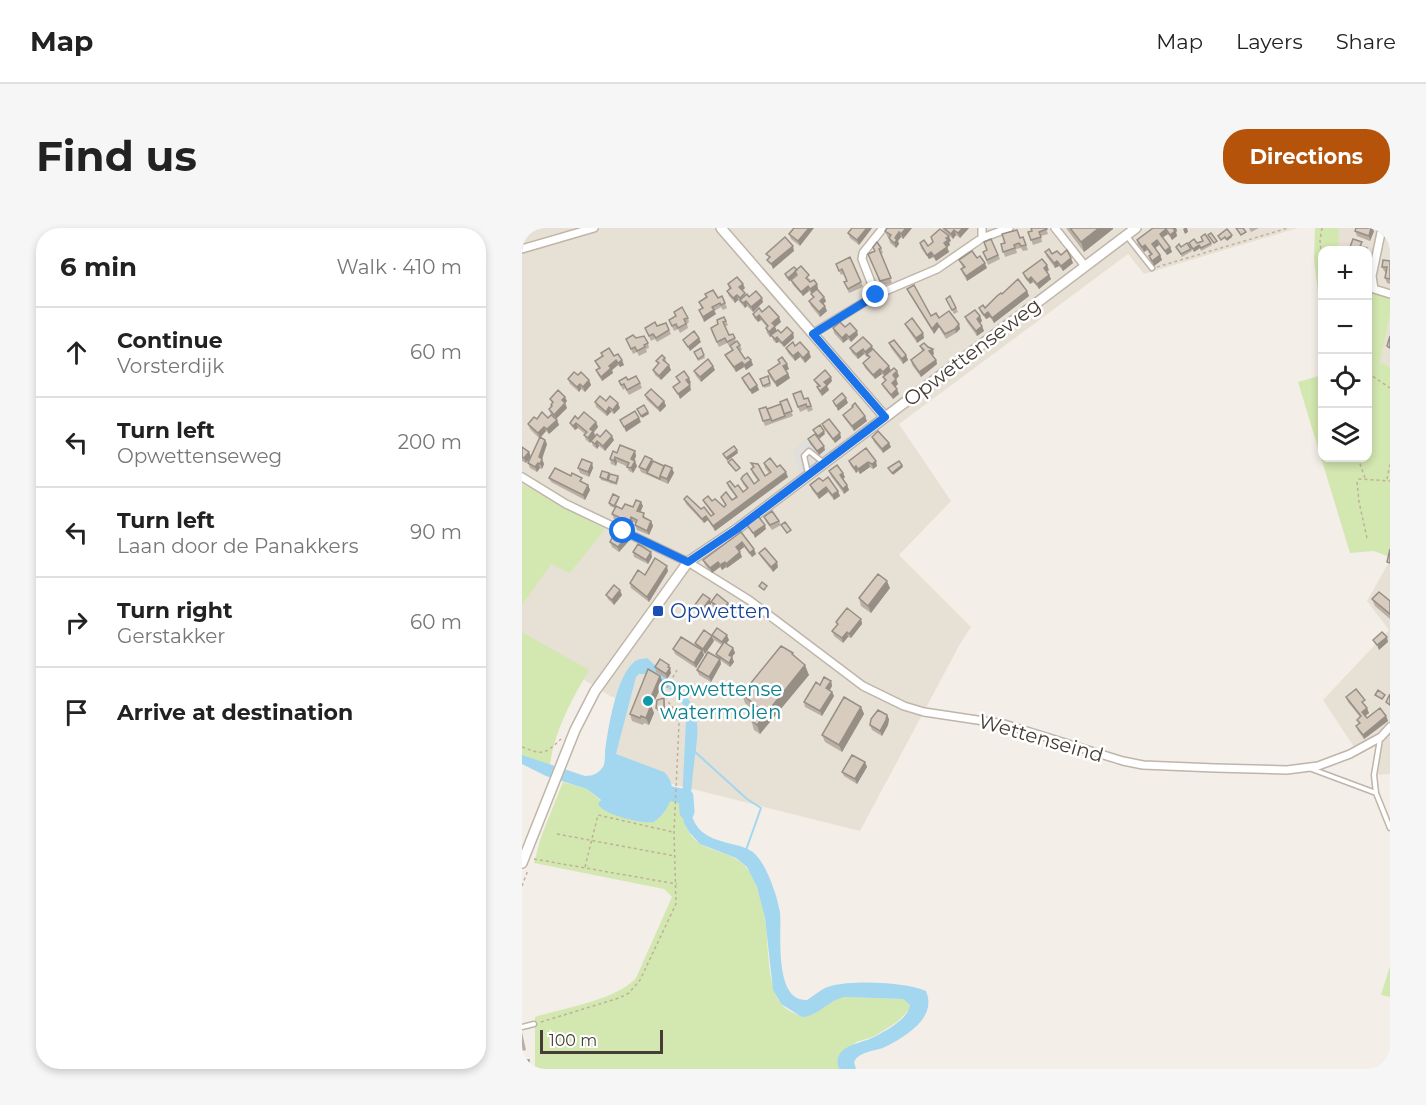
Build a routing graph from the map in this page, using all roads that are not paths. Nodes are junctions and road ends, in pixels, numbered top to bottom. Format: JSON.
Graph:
{"nodes":[{"id":1,"x":594,"y":228,"type":"edge"},
{"id":2,"x":721,"y":228,"type":"edge"},
{"id":3,"x":883,"y":228,"type":"edge"},
{"id":4,"x":982,"y":228,"type":"edge"},
{"id":5,"x":1009,"y":228,"type":"edge"},
{"id":6,"x":1055,"y":228,"type":"edge"},
{"id":7,"x":1136,"y":228,"type":"edge"},
{"id":8,"x":1383,"y":228,"type":"edge"},
{"id":9,"x":1126,"y":235,"type":"junction"},
{"id":10,"x":982,"y":238,"type":"junction"},
{"id":11,"x":522,"y":249,"type":"edge"},
{"id":12,"x":1085,"y":266,"type":"junction"},
{"id":13,"x":1152,"y":268,"type":"road end"},
{"id":14,"x":1390,"y":294,"type":"edge"},
{"id":15,"x":876,"y":295,"type":"junction"},
{"id":16,"x":813,"y":334,"type":"junction"},
{"id":17,"x":885,"y":417,"type":"junction"},
{"id":18,"x":825,"y":463,"type":"junction"},
{"id":19,"x":809,"y":476,"type":"junction"},
{"id":20,"x":522,"y":477,"type":"edge"},
{"id":21,"x":688,"y":562,"type":"junction"},
{"id":22,"x":1390,"y":727,"type":"edge"},
{"id":23,"x":1380,"y":737,"type":"junction"},
{"id":24,"x":1308,"y":768,"type":"junction"},
{"id":25,"x":1376,"y":793,"type":"junction"},
{"id":26,"x":1390,"y":828,"type":"edge"},
{"id":27,"x":523,"y":859,"type":"edge"},
{"id":28,"x":534,"y":1024,"type":"road end"},
{"id":29,"x":522,"y":1027,"type":"edge"}],
"edges":[{"from":1,"to":11,"type":"street"},
{"from":2,"to":16,"type":"street"},
{"from":3,"to":15,"type":"street"},
{"from":4,"to":10,"type":"street"},
{"from":5,"to":10,"type":"street"},
{"from":6,"to":12,"type":"street"},
{"from":7,"to":9,"type":"street","name":"Opwettenseweg"},
{"from":8,"to":14,"type":"street"},
{"from":9,"to":12,"type":"street","name":"Opwettenseweg"},
{"from":9,"to":13,"type":"lane"},
{"from":10,"to":15,"type":"street"},
{"from":12,"to":17,"type":"street","name":"Opwettenseweg"},
{"from":15,"to":16,"type":"street"},
{"from":16,"to":17,"type":"street"},
{"from":17,"to":18,"type":"street","name":"Opwettenseweg"},
{"from":18,"to":19,"type":"street","name":"Opwettenseweg"},
{"from":18,"to":19,"type":"lane"},
{"from":19,"to":21,"type":"street","name":"Opwettenseweg"},
{"from":20,"to":21,"type":"street","name":"Wettenseind"},
{"from":21,"to":24,"type":"street","name":"Wettenseind"},
{"from":21,"to":27,"type":"street","name":"Opwettenseweg"},
{"from":22,"to":23,"type":"street","name":"Wettenseind"},
{"from":23,"to":24,"type":"street","name":"Wettenseind"},
{"from":23,"to":25,"type":"lane"},
{"from":24,"to":25,"type":"lane"},
{"from":25,"to":26,"type":"lane"},
{"from":28,"to":29,"type":"lane"}]}
